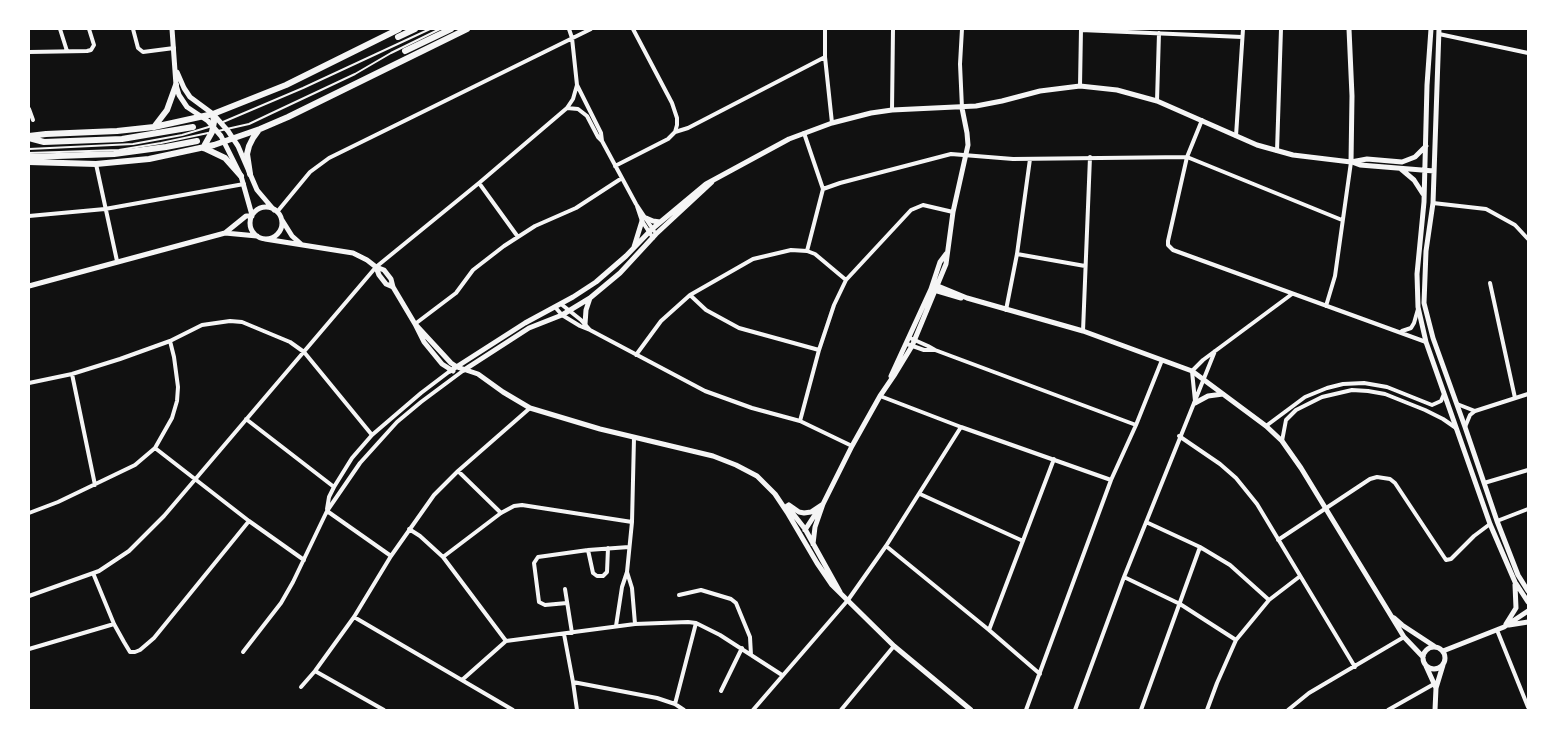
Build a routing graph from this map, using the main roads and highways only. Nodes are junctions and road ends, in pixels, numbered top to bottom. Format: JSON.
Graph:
{"nodes":[{"id":1,"x":399,"y":29,"type":"edge"},
{"id":2,"x":415,"y":29,"type":"edge"},
{"id":3,"x":451,"y":29,"type":"edge"},
{"id":4,"x":467,"y":29,"type":"edge"},
{"id":5,"x":398,"y":37,"type":"dead end"},
{"id":6,"x":405,"y":51,"type":"dead end"},
{"id":7,"x":176,"y":86,"type":"road end"},
{"id":8,"x":213,"y":114,"type":"junction"},
{"id":9,"x":154,"y":127,"type":"junction"},
{"id":10,"x":193,"y":127,"type":"dead end"},
{"id":11,"x":260,"y":129,"type":"junction"},
{"id":12,"x":29,"y":137,"type":"edge"},
{"id":13,"x":197,"y":141,"type":"dead end"},
{"id":14,"x":203,"y":148,"type":"junction"},
{"id":15,"x":29,"y":157,"type":"edge"},
{"id":16,"x":29,"y":162,"type":"edge"},
{"id":17,"x":250,"y":174,"type":"road end"},
{"id":18,"x":242,"y":176,"type":"road end"}],
"edges":[{"from":1,"to":8,"type":"highway"},
{"from":2,"to":5,"type":"highway"},
{"from":3,"to":6,"type":"highway"},
{"from":4,"to":11,"type":"highway"},
{"from":7,"to":9,"type":"highway"},
{"from":8,"to":9,"type":"highway"},
{"from":8,"to":14,"type":"highway"},
{"from":9,"to":12,"type":"highway"},
{"from":10,"to":12,"type":"highway"},
{"from":11,"to":14,"type":"highway"},
{"from":11,"to":17,"type":"highway"},
{"from":13,"to":15,"type":"highway"},
{"from":14,"to":16,"type":"highway"},
{"from":14,"to":18,"type":"highway"}]}
